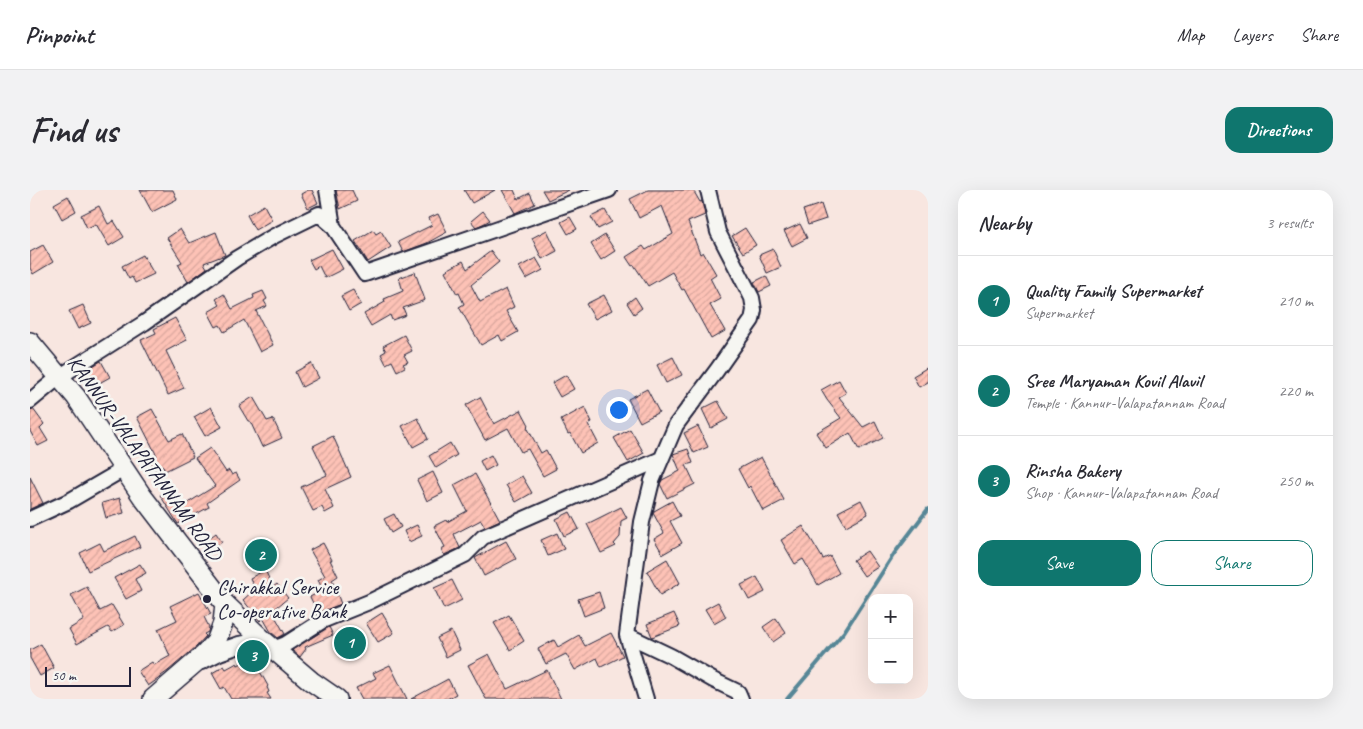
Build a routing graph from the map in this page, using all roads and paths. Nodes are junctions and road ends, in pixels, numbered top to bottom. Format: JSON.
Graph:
{"nodes":[{"id":1,"x":327,"y":190,"type":"edge"},
{"id":2,"x":708,"y":190,"type":"edge"},
{"id":3,"x":601,"y":191,"type":"edge"},
{"id":4,"x":332,"y":226,"type":"junction"},
{"id":5,"x":30,"y":342,"type":"edge"},
{"id":6,"x":60,"y":377,"type":"junction"},
{"id":7,"x":30,"y":401,"type":"edge"},
{"id":8,"x":661,"y":459,"type":"junction"},
{"id":9,"x":124,"y":469,"type":"junction"},
{"id":10,"x":30,"y":519,"type":"edge"},
{"id":11,"x":224,"y":604,"type":"junction"},
{"id":12,"x":627,"y":635,"type":"junction"},
{"id":13,"x":269,"y":645,"type":"junction"},
{"id":14,"x":190,"y":667,"type":"junction"},
{"id":15,"x":154,"y":699,"type":"edge"},
{"id":16,"x":337,"y":699,"type":"edge"},
{"id":17,"x":646,"y":699,"type":"edge"},
{"id":18,"x":741,"y":699,"type":"edge"}],
"edges":[{"from":1,"to":4,"type":"street"},
{"from":2,"to":8,"type":"street"},
{"from":3,"to":4,"type":"street"},
{"from":4,"to":6,"type":"street"},
{"from":5,"to":6,"type":"main road","name":"KANNUR-VALAPATANNAM ROAD"},
{"from":6,"to":7,"type":"street"},
{"from":6,"to":9,"type":"main road","name":"KANNUR-VALAPATANNAM ROAD"},
{"from":8,"to":12,"type":"street"},
{"from":8,"to":13,"type":"street"},
{"from":9,"to":10,"type":"street"},
{"from":9,"to":11,"type":"main road","name":"KANNUR-VALAPATANNAM ROAD"},
{"from":11,"to":13,"type":"main road","name":"KANNUR-VALAPATANNAM ROAD"},
{"from":11,"to":14,"type":"main road"},
{"from":12,"to":17,"type":"street"},
{"from":12,"to":18,"type":"street"},
{"from":13,"to":14,"type":"street"},
{"from":13,"to":16,"type":"main road","name":"KANNUR-VALAPATANNAM ROAD"},
{"from":14,"to":15,"type":"main road"}]}
